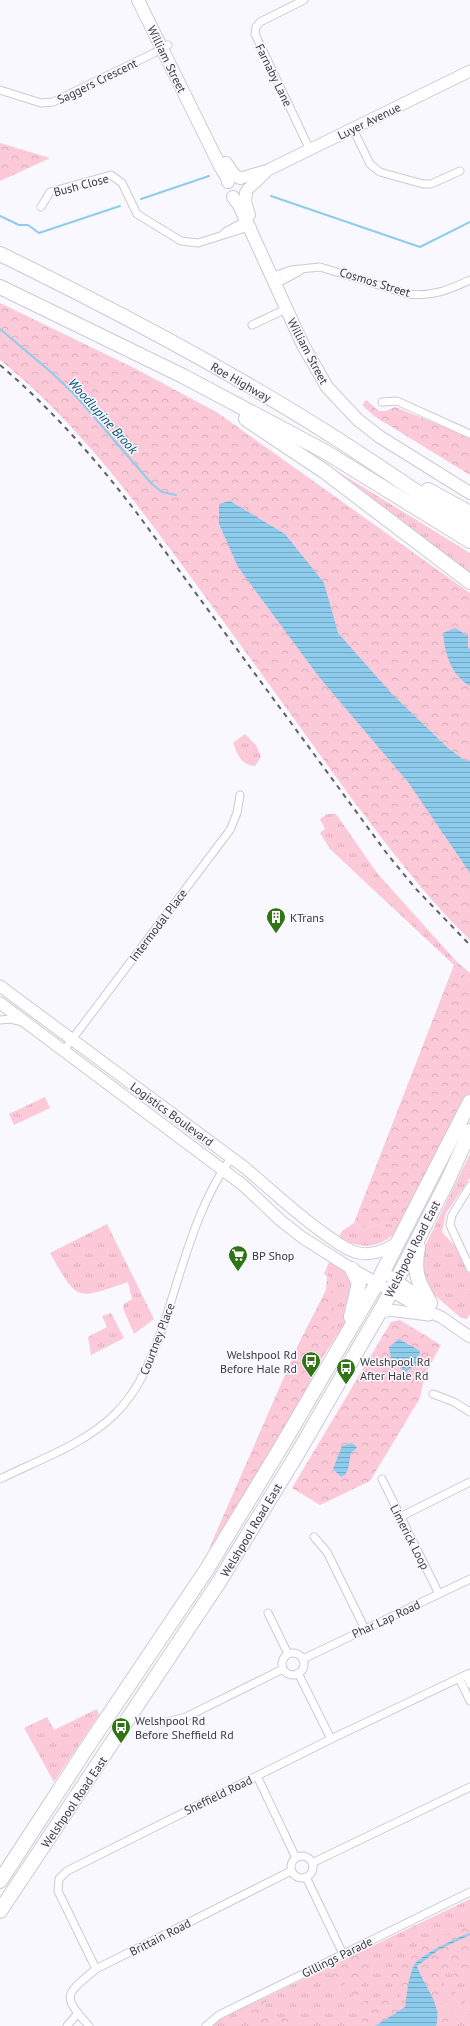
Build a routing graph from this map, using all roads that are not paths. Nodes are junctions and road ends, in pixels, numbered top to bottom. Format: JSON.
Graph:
{"nodes":[{"id":1,"x":143,"y":0,"type":"edge"},
{"id":2,"x":304,"y":0,"type":"edge"},
{"id":3,"x":165,"y":47,"type":"junction"},
{"id":4,"x":470,"y":72,"type":"edge"},
{"id":5,"x":0,"y":90,"type":"edge"},
{"id":6,"x":353,"y":129,"type":"junction"},
{"id":7,"x":310,"y":150,"type":"junction"},
{"id":8,"x":268,"y":170,"type":"junction"},
{"id":9,"x":460,"y":171,"type":"dead end"},
{"id":10,"x":241,"y":178,"type":"junction"},
{"id":11,"x":228,"y":182,"type":"junction"},
{"id":12,"x":246,"y":191,"type":"junction"},
{"id":13,"x":232,"y":197,"type":"junction"},
{"id":14,"x":41,"y":207,"type":"dead end"},
{"id":15,"x":249,"y":223,"type":"junction"},
{"id":16,"x":0,"y":254,"type":"edge"},
{"id":17,"x":275,"y":280,"type":"junction"},
{"id":18,"x":470,"y":280,"type":"edge"},
{"id":19,"x":0,"y":287,"type":"edge"},
{"id":20,"x":289,"y":308,"type":"junction"},
{"id":21,"x":252,"y":326,"type":"dead end"},
{"id":22,"x":183,"y":376,"type":"junction"},
{"id":23,"x":382,"y":402,"type":"dead end"},
{"id":24,"x":470,"y":434,"type":"edge"},
{"id":25,"x":336,"y":439,"type":"junction"},
{"id":26,"x":470,"y":484,"type":"edge"},
{"id":27,"x":470,"y":493,"type":"edge"},
{"id":28,"x":470,"y":513,"type":"edge"},
{"id":29,"x":470,"y":528,"type":"edge"},
{"id":30,"x":470,"y":541,"type":"edge"},
{"id":31,"x":470,"y":582,"type":"edge"},
{"id":32,"x":240,"y":795,"type":"dead end"},
{"id":33,"x":0,"y":986,"type":"edge"},
{"id":34,"x":10,"y":994,"type":"junction"},
{"id":35,"x":1,"y":1004,"type":"edge"},
{"id":36,"x":0,"y":1020,"type":"edge"},
{"id":37,"x":35,"y":1029,"type":"junction"},
{"id":38,"x":71,"y":1040,"type":"junction"},
{"id":39,"x":64,"y":1050,"type":"junction"},
{"id":40,"x":470,"y":1102,"type":"edge"},
{"id":41,"x":470,"y":1131,"type":"edge"},
{"id":42,"x":231,"y":1158,"type":"junction"},
{"id":43,"x":222,"y":1170,"type":"junction"},
{"id":44,"x":470,"y":1186,"type":"edge"},
{"id":45,"x":420,"y":1235,"type":"junction"},
{"id":46,"x":401,"y":1239,"type":"junction"},
{"id":47,"x":470,"y":1268,"type":"edge"},
{"id":48,"x":352,"y":1270,"type":"junction"},
{"id":49,"x":380,"y":1277,"type":"junction"},
{"id":50,"x":394,"y":1285,"type":"junction"},
{"id":51,"x":436,"y":1312,"type":"junction"},
{"id":52,"x":378,"y":1314,"type":"junction"},
{"id":53,"x":469,"y":1334,"type":"edge"},
{"id":54,"x":433,"y":1394,"type":"dead end"},
{"id":55,"x":304,"y":1407,"type":"junction"},
{"id":56,"x":470,"y":1412,"type":"edge"},
{"id":57,"x":0,"y":1479,"type":"edge"},
{"id":58,"x":382,"y":1479,"type":"dead end"},
{"id":59,"x":470,"y":1482,"type":"edge"},
{"id":60,"x":400,"y":1517,"type":"junction"},
{"id":61,"x":314,"y":1537,"type":"dead end"},
{"id":62,"x":470,"y":1579,"type":"edge"},
{"id":63,"x":439,"y":1594,"type":"junction"},
{"id":64,"x":268,"y":1613,"type":"dead end"},
{"id":65,"x":365,"y":1629,"type":"junction"},
{"id":66,"x":288,"y":1654,"type":"junction"},
{"id":67,"x":303,"y":1659,"type":"junction"},
{"id":68,"x":283,"y":1669,"type":"junction"},
{"id":69,"x":298,"y":1673,"type":"junction"},
{"id":70,"x":465,"y":1676,"type":"edge"},
{"id":71,"x":470,"y":1684,"type":"edge"},
{"id":72,"x":470,"y":1701,"type":"edge"},
{"id":73,"x":162,"y":1723,"type":"dead end"},
{"id":74,"x":331,"y":1739,"type":"junction"},
{"id":75,"x":257,"y":1776,"type":"junction"},
{"id":76,"x":470,"y":1787,"type":"edge"},
{"id":77,"x":296,"y":1858,"type":"junction"},
{"id":78,"x":312,"y":1863,"type":"junction"},
{"id":79,"x":291,"y":1871,"type":"junction"},
{"id":80,"x":306,"y":1877,"type":"junction"},
{"id":81,"x":0,"y":1881,"type":"edge"},
{"id":82,"x":470,"y":1892,"type":"edge"},
{"id":83,"x":0,"y":1911,"type":"edge"},
{"id":84,"x":343,"y":1954,"type":"junction"},
{"id":85,"x":96,"y":1969,"type":"junction"},
{"id":86,"x":78,"y":2013,"type":"junction"},
{"id":87,"x":67,"y":2026,"type":"edge"},
{"id":88,"x":89,"y":2026,"type":"edge"},
{"id":89,"x":206,"y":2026,"type":"edge"}],
"edges":[{"from":1,"to":3,"type":"main road"},
{"from":1,"to":3,"type":"main road","name":"William Street"},
{"from":2,"to":7,"type":"street","name":"Farnaby Lane"},
{"from":3,"to":5,"type":"street","name":"Saggers Crescent"},
{"from":3,"to":10,"type":"main road","name":"William Street"},
{"from":3,"to":11,"type":"main road","name":"William Street"},
{"from":4,"to":6,"type":"street","name":"Luyer Avenue"},
{"from":6,"to":7,"type":"street","name":"Luyer Avenue"},
{"from":6,"to":9,"type":"street"},
{"from":7,"to":8,"type":"street","name":"Luyer Avenue"},
{"from":8,"to":10,"type":"street","name":"Luyer Avenue"},
{"from":8,"to":12,"type":"street","name":"Luyer Avenue"},
{"from":10,"to":11,"type":"main road"},
{"from":10,"to":12,"type":"main road"},
{"from":11,"to":13,"type":"main road"},
{"from":12,"to":13,"type":"main road"},
{"from":12,"to":15,"type":"main road","name":"William Street"},
{"from":13,"to":15,"type":"main road","name":"William Street"},
{"from":14,"to":15,"type":"street","name":"Bush Close"},
{"from":15,"to":17,"type":"main road","name":"William Street"},
{"from":16,"to":25,"type":"highway","name":"Roe Highway"},
{"from":17,"to":18,"type":"street","name":"Cosmos Street"},
{"from":17,"to":20,"type":"main road","name":"William Street"},
{"from":19,"to":22,"type":"highway","name":"Roe Highway"},
{"from":20,"to":21,"type":"street"},
{"from":20,"to":26,"type":"main road","name":"William Street"},
{"from":20,"to":27,"type":"main road","name":"William Street"},
{"from":22,"to":30,"type":"highway","name":"Roe Highway"},
{"from":22,"to":31,"type":"highway"},
{"from":23,"to":24,"type":"street"},
{"from":25,"to":28,"type":"highway"},
{"from":25,"to":29,"type":"highway","name":"Roe Highway"},
{"from":32,"to":38,"type":"street","name":"Intermodal Place"},
{"from":33,"to":34,"type":"street","name":"Logistics Boulevard"},
{"from":34,"to":35,"type":"street"},
{"from":34,"to":38,"type":"street","name":"Logistics Boulevard"},
{"from":35,"to":37,"type":"street","name":"Logistics Boulevard"},
{"from":36,"to":37,"type":"street"},
{"from":37,"to":39,"type":"street","name":"Logistics Boulevard"},
{"from":38,"to":39,"type":"street","name":"Intermodal Place"},
{"from":38,"to":42,"type":"street","name":"Logistics Boulevard"},
{"from":39,"to":43,"type":"street","name":"Logistics Boulevard"},
{"from":40,"to":46,"type":"highway","name":"Welshpool Road East"},
{"from":41,"to":45,"type":"highway","name":"Welshpool Road East"},
{"from":42,"to":43,"type":"street","name":"Courtney Place"},
{"from":42,"to":46,"type":"street","name":"Logistics Boulevard"},
{"from":43,"to":48,"type":"street","name":"Logistics Boulevard"},
{"from":43,"to":57,"type":"street","name":"Courtney Place"},
{"from":44,"to":47,"type":"street"},
{"from":45,"to":50,"type":"highway","name":"Welshpool Road East"},
{"from":45,"to":51,"type":"highway"},
{"from":46,"to":49,"type":"highway","name":"Welshpool Road East"},
{"from":48,"to":49,"type":"street","name":"Logistics Boulevard"},
{"from":48,"to":55,"type":"highway"},
{"from":49,"to":50,"type":"street","name":"Logistics Boulevard"},
{"from":49,"to":55,"type":"highway","name":"Welshpool Road East"},
{"from":50,"to":51,"type":"street","name":"Logistics Boulevard"},
{"from":50,"to":52,"type":"highway","name":"Welshpool Road East"},
{"from":51,"to":52,"type":"street"},
{"from":51,"to":53,"type":"street","name":"Logistics Boulevard"},
{"from":52,"to":83,"type":"highway","name":"Welshpool Road East"},
{"from":54,"to":56,"type":"street"},
{"from":55,"to":81,"type":"highway","name":"Welshpool Road East"},
{"from":58,"to":60,"type":"street","name":"Limerick Loop"},
{"from":59,"to":60,"type":"street"},
{"from":60,"to":63,"type":"street","name":"Limerick Loop"},
{"from":61,"to":65,"type":"street"},
{"from":62,"to":63,"type":"street","name":"Phar Lap Road"},
{"from":63,"to":65,"type":"street","name":"Phar Lap Road"},
{"from":64,"to":66,"type":"street"},
{"from":65,"to":67,"type":"street","name":"Phar Lap Road"},
{"from":66,"to":67,"type":"street"},
{"from":66,"to":68,"type":"street"},
{"from":67,"to":69,"type":"street"},
{"from":68,"to":69,"type":"street"},
{"from":68,"to":73,"type":"street"},
{"from":69,"to":74,"type":"street"},
{"from":70,"to":71,"type":"street"},
{"from":70,"to":72,"type":"street"},
{"from":70,"to":74,"type":"street","name":"Sheffield Road"},
{"from":74,"to":75,"type":"street","name":"Sheffield Road"},
{"from":75,"to":77,"type":"street"},
{"from":75,"to":85,"type":"street","name":"Sheffield Road"},
{"from":76,"to":78,"type":"street"},
{"from":77,"to":78,"type":"street"},
{"from":77,"to":79,"type":"street"},
{"from":78,"to":80,"type":"street"},
{"from":79,"to":80,"type":"street"},
{"from":79,"to":85,"type":"street","name":"Brittain Road"},
{"from":80,"to":84,"type":"street"},
{"from":82,"to":84,"type":"street","name":"Gillings Parade"},
{"from":84,"to":89,"type":"street","name":"Gillings Parade"},
{"from":85,"to":86,"type":"street","name":"Brittain Road"},
{"from":86,"to":87,"type":"street"},
{"from":86,"to":88,"type":"street","name":"Brittain Road"}]}
